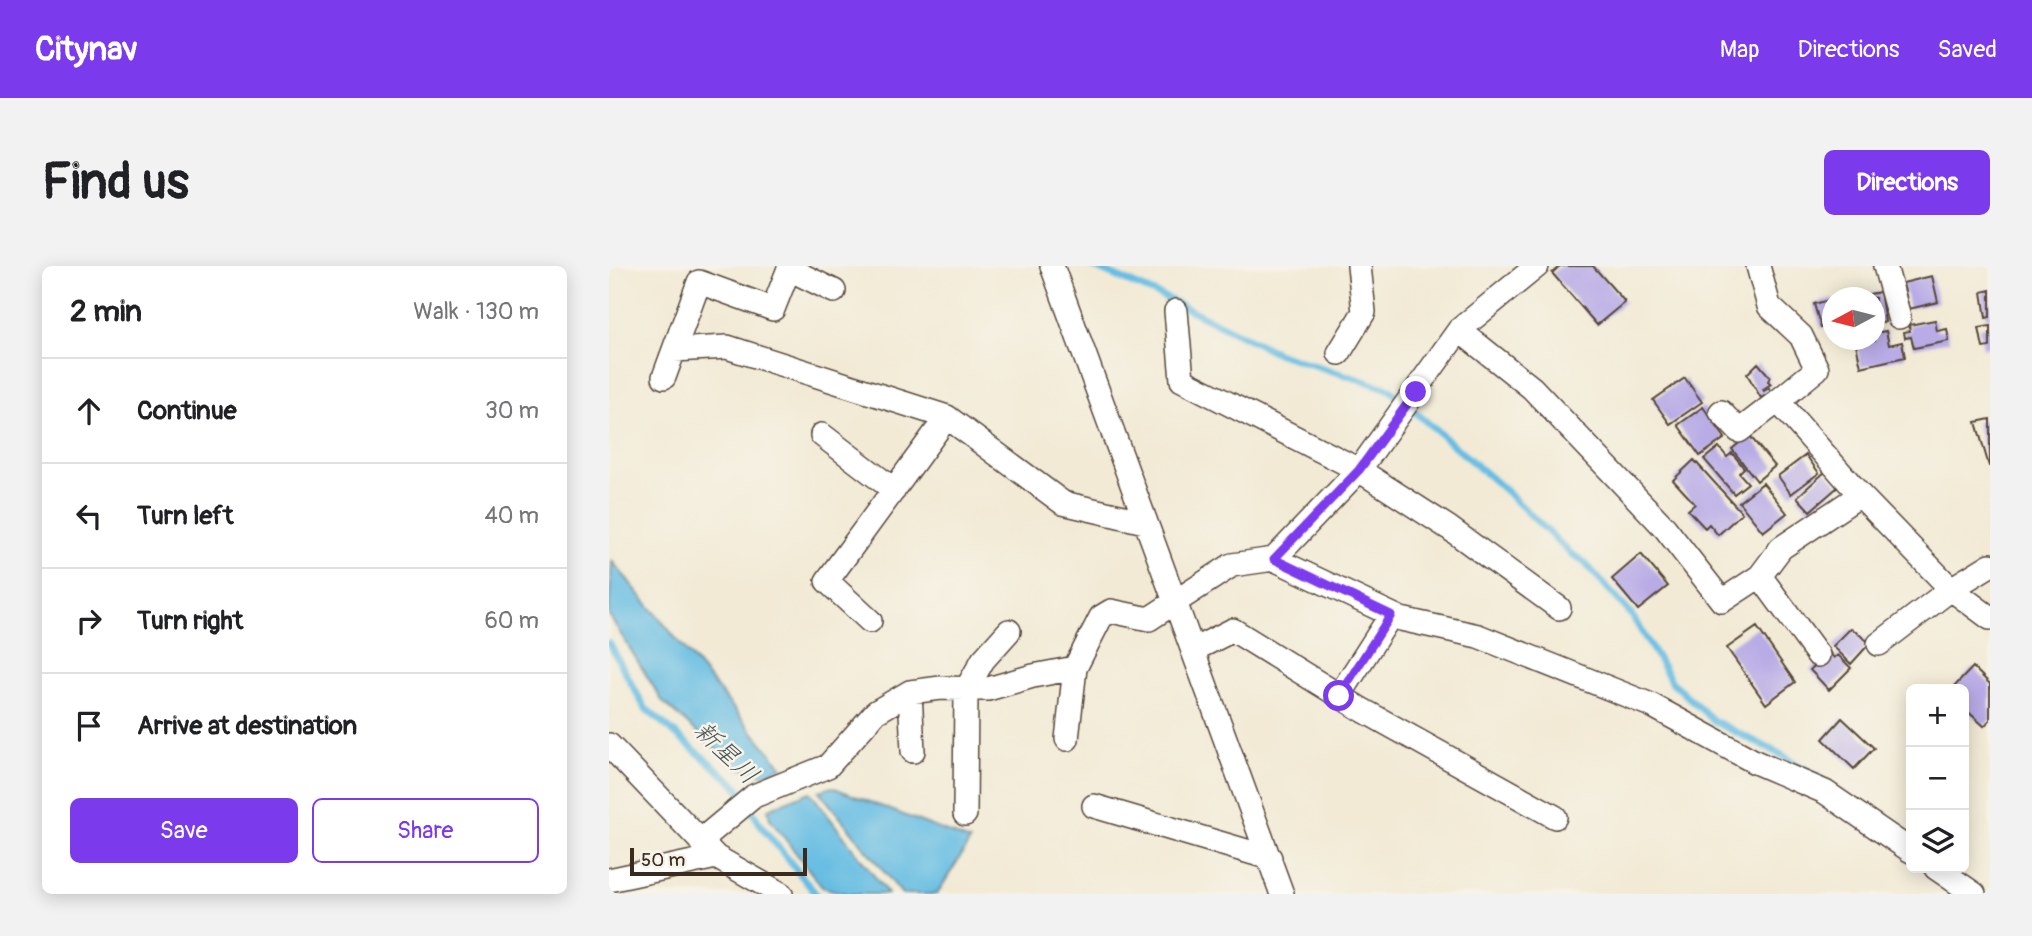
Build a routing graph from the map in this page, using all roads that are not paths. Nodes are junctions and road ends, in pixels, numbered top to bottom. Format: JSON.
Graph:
{"nodes":[{"id":1,"x":1052,"y":266,"type":"edge"},
{"id":2,"x":1359,"y":266,"type":"edge"},
{"id":3,"x":1537,"y":266,"type":"edge"},
{"id":4,"x":1758,"y":266,"type":"edge"},
{"id":5,"x":1885,"y":266,"type":"edge"},
{"id":6,"x":790,"y":268,"type":"edge"},
{"id":7,"x":834,"y":291,"type":"dead end"},
{"id":8,"x":1176,"y":311,"type":"dead end"},
{"id":9,"x":1899,"y":317,"type":"dead end"},
{"id":10,"x":1459,"y":330,"type":"junction"},
{"id":11,"x":674,"y":350,"type":"junction"},
{"id":12,"x":1339,"y":353,"type":"dead end"},
{"id":13,"x":664,"y":377,"type":"dead end"},
{"id":14,"x":1778,"y":401,"type":"junction"},
{"id":15,"x":1721,"y":412,"type":"dead end"},
{"id":16,"x":947,"y":417,"type":"junction"},
{"id":17,"x":822,"y":435,"type":"dead end"},
{"id":18,"x":1359,"y":470,"type":"junction"},
{"id":19,"x":894,"y":490,"type":"junction"},
{"id":20,"x":1860,"y":495,"type":"junction"},
{"id":21,"x":1145,"y":523,"type":"junction"},
{"id":22,"x":1274,"y":559,"type":"junction"},
{"id":23,"x":1990,"y":565,"type":"edge"},
{"id":24,"x":1760,"y":576,"type":"junction"},
{"id":25,"x":1951,"y":589,"type":"junction"},
{"id":26,"x":1176,"y":601,"type":"junction"},
{"id":27,"x":1559,"y":608,"type":"dead end"},
{"id":28,"x":1391,"y":615,"type":"junction"},
{"id":29,"x":1990,"y":618,"type":"edge"},
{"id":30,"x":870,"y":621,"type":"dead end"},
{"id":31,"x":1009,"y":631,"type":"dead end"},
{"id":32,"x":1879,"y":644,"type":"dead end"},
{"id":33,"x":1193,"y":650,"type":"junction"},
{"id":34,"x":1818,"y":655,"type":"dead end"},
{"id":35,"x":1075,"y":668,"type":"junction"},
{"id":36,"x":967,"y":690,"type":"junction"},
{"id":37,"x":910,"y":692,"type":"junction"},
{"id":38,"x":1339,"y":696,"type":"junction"},
{"id":39,"x":1066,"y":739,"type":"dead end"},
{"id":40,"x":609,"y":745,"type":"edge"},
{"id":41,"x":913,"y":751,"type":"dead end"},
{"id":42,"x":1094,"y":806,"type":"dead end"},
{"id":43,"x":965,"y":814,"type":"dead end"},
{"id":44,"x":1555,"y":817,"type":"dead end"},
{"id":45,"x":700,"y":841,"type":"junction"},
{"id":46,"x":1906,"y":848,"type":"edge"},
{"id":47,"x":716,"y":858,"type":"junction"},
{"id":48,"x":1270,"y":858,"type":"junction"},
{"id":49,"x":1943,"y":873,"type":"edge"},
{"id":50,"x":621,"y":883,"type":"edge"},
{"id":51,"x":782,"y":894,"type":"edge"},
{"id":52,"x":1282,"y":894,"type":"edge"},
{"id":53,"x":1974,"y":894,"type":"edge"}],
"edges":[{"from":1,"to":21,"type":"street"},
{"from":2,"to":12,"type":"street"},
{"from":3,"to":10,"type":"street"},
{"from":4,"to":14,"type":"street"},
{"from":5,"to":9,"type":"street"},
{"from":6,"to":7,"type":"street"},
{"from":6,"to":11,"type":"street"},
{"from":8,"to":18,"type":"street"},
{"from":10,"to":18,"type":"street"},
{"from":10,"to":24,"type":"street"},
{"from":11,"to":13,"type":"street"},
{"from":11,"to":16,"type":"street"},
{"from":14,"to":15,"type":"street"},
{"from":14,"to":20,"type":"street"},
{"from":16,"to":19,"type":"street"},
{"from":16,"to":21,"type":"street"},
{"from":17,"to":19,"type":"street"},
{"from":18,"to":22,"type":"street"},
{"from":18,"to":27,"type":"street"},
{"from":19,"to":30,"type":"street"},
{"from":20,"to":24,"type":"street"},
{"from":20,"to":25,"type":"street"},
{"from":21,"to":26,"type":"street"},
{"from":22,"to":26,"type":"street"},
{"from":22,"to":28,"type":"street"},
{"from":23,"to":25,"type":"street"},
{"from":24,"to":34,"type":"street"},
{"from":25,"to":29,"type":"street"},
{"from":25,"to":32,"type":"street"},
{"from":26,"to":33,"type":"street"},
{"from":26,"to":35,"type":"street"},
{"from":28,"to":38,"type":"street"},
{"from":28,"to":46,"type":"street"},
{"from":31,"to":36,"type":"street"},
{"from":33,"to":38,"type":"street"},
{"from":33,"to":48,"type":"street"},
{"from":35,"to":36,"type":"street"},
{"from":35,"to":39,"type":"street"},
{"from":36,"to":37,"type":"street"},
{"from":36,"to":43,"type":"street"},
{"from":37,"to":41,"type":"street"},
{"from":37,"to":45,"type":"street"},
{"from":38,"to":44,"type":"street"},
{"from":40,"to":45,"type":"street"},
{"from":42,"to":48,"type":"street"},
{"from":45,"to":47,"type":"street"},
{"from":47,"to":50,"type":"street"},
{"from":47,"to":51,"type":"street"},
{"from":48,"to":52,"type":"street"},
{"from":49,"to":53,"type":"street"}]}
